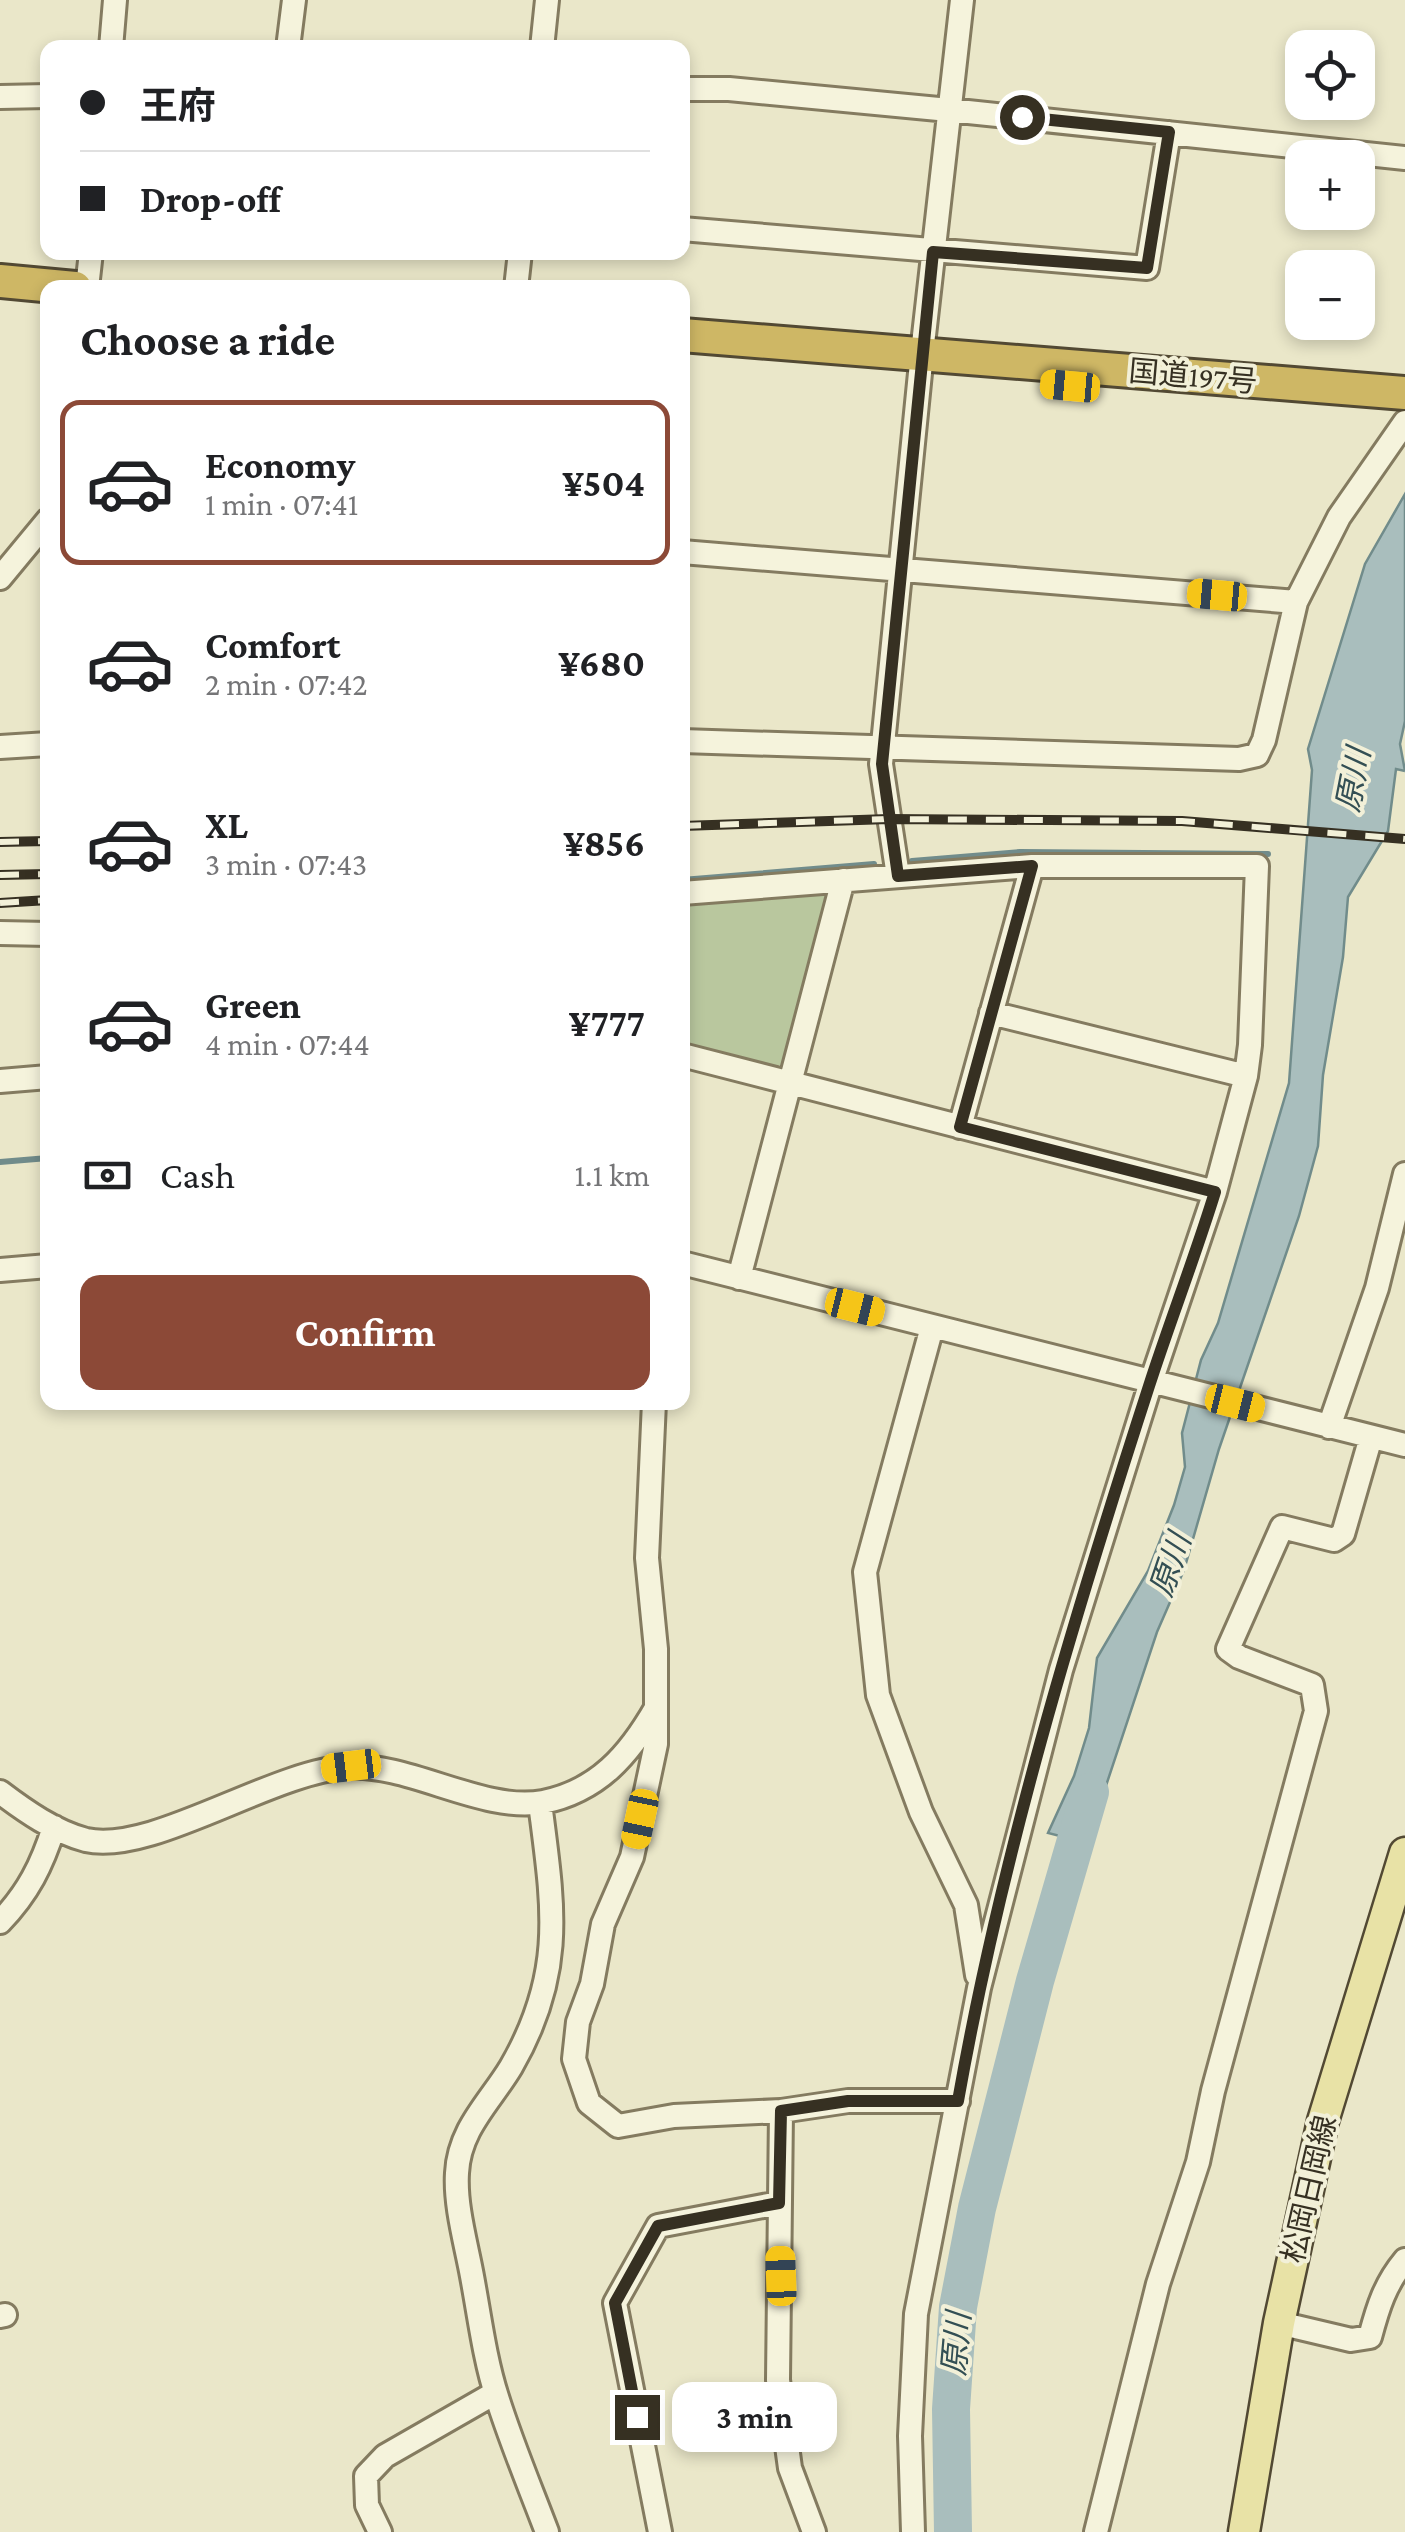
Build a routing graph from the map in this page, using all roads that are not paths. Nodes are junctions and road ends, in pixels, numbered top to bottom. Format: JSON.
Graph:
{"nodes":[{"id":1,"x":115,"y":0,"type":"edge"},
{"id":2,"x":294,"y":0,"type":"edge"},
{"id":3,"x":547,"y":0,"type":"edge"},
{"id":4,"x":962,"y":0,"type":"edge"},
{"id":5,"x":112,"y":40,"type":"edge"},
{"id":6,"x":289,"y":40,"type":"edge"},
{"id":7,"x":543,"y":40,"type":"edge"},
{"id":8,"x":690,"y":89,"type":"edge"},
{"id":9,"x":40,"y":96,"type":"edge"},
{"id":10,"x":0,"y":97,"type":"edge"},
{"id":11,"x":949,"y":110,"type":"junction"},
{"id":12,"x":1169,"y":132,"type":"junction"},
{"id":13,"x":1405,"y":158,"type":"edge"},
{"id":14,"x":690,"y":230,"type":"edge"},
{"id":15,"x":933,"y":252,"type":"junction"},
{"id":16,"x":0,"y":281,"type":"edge"},
{"id":17,"x":40,"y":285,"type":"edge"},
{"id":18,"x":0,"y":304,"type":"edge"},
{"id":19,"x":40,"y":306,"type":"edge"},
{"id":20,"x":690,"y":336,"type":"edge"},
{"id":21,"x":690,"y":356,"type":"edge"},
{"id":22,"x":921,"y":363,"type":"junction"},
{"id":23,"x":1405,"y":393,"type":"edge"},
{"id":24,"x":1405,"y":412,"type":"edge"},
{"id":25,"x":1405,"y":422,"type":"edge"},
{"id":26,"x":40,"y":530,"type":"edge"},
{"id":27,"x":690,"y":553,"type":"edge"},
{"id":28,"x":900,"y":570,"type":"junction"},
{"id":29,"x":0,"y":578,"type":"edge"},
{"id":30,"x":1296,"y":602,"type":"junction"},
{"id":31,"x":690,"y":741,"type":"edge"},
{"id":32,"x":40,"y":745,"type":"edge"},
{"id":33,"x":0,"y":748,"type":"edge"},
{"id":34,"x":883,"y":748,"type":"junction"},
{"id":35,"x":1032,"y":866,"type":"junction"},
{"id":36,"x":898,"y":876,"type":"junction"},
{"id":37,"x":843,"y":880,"type":"junction"},
{"id":38,"x":690,"y":892,"type":"edge"},
{"id":39,"x":0,"y":932,"type":"edge"},
{"id":40,"x":40,"y":934,"type":"edge"},
{"id":41,"x":991,"y":1013,"type":"junction"},
{"id":42,"x":690,"y":1058,"type":"edge"},
{"id":43,"x":1246,"y":1076,"type":"junction"},
{"id":44,"x":40,"y":1078,"type":"edge"},
{"id":45,"x":0,"y":1080,"type":"edge"},
{"id":46,"x":790,"y":1084,"type":"junction"},
{"id":47,"x":960,"y":1127,"type":"junction"},
{"id":48,"x":1405,"y":1174,"type":"edge"},
{"id":49,"x":1215,"y":1192,"type":"junction"},
{"id":50,"x":690,"y":1265,"type":"edge"},
{"id":51,"x":40,"y":1267,"type":"edge"},
{"id":52,"x":0,"y":1270,"type":"edge"},
{"id":53,"x":739,"y":1278,"type":"junction"},
{"id":54,"x":932,"y":1326,"type":"junction"},
{"id":55,"x":1159,"y":1384,"type":"junction"},
{"id":56,"x":654,"y":1410,"type":"edge"},
{"id":57,"x":1329,"y":1427,"type":"junction"},
{"id":58,"x":1371,"y":1437,"type":"junction"},
{"id":59,"x":1405,"y":1445,"type":"edge"},
{"id":60,"x":658,"y":1706,"type":"junction"},
{"id":61,"x":0,"y":1792,"type":"edge"},
{"id":62,"x":540,"y":1802,"type":"junction"},
{"id":63,"x":54,"y":1827,"type":"junction"},
{"id":64,"x":1405,"y":1853,"type":"edge"},
{"id":65,"x":0,"y":1922,"type":"edge"},
{"id":66,"x":979,"y":1988,"type":"junction"},
{"id":67,"x":958,"y":2101,"type":"junction"},
{"id":68,"x":781,"y":2111,"type":"junction"},
{"id":69,"x":779,"y":2203,"type":"junction"},
{"id":70,"x":1405,"y":2260,"type":"edge"},
{"id":71,"x":1279,"y":2323,"type":"junction"},
{"id":72,"x":496,"y":2394,"type":"junction"},
{"id":73,"x":380,"y":2532,"type":"edge"},
{"id":74,"x":546,"y":2532,"type":"edge"},
{"id":75,"x":660,"y":2532,"type":"edge"},
{"id":76,"x":814,"y":2532,"type":"edge"},
{"id":77,"x":913,"y":2532,"type":"edge"},
{"id":78,"x":1096,"y":2532,"type":"edge"},
{"id":79,"x":1244,"y":2532,"type":"edge"}],
"edges":[{"from":1,"to":5,"type":"street"},
{"from":2,"to":6,"type":"street"},
{"from":3,"to":7,"type":"street"},
{"from":4,"to":11,"type":"street"},
{"from":8,"to":11,"type":"street"},
{"from":9,"to":10,"type":"street"},
{"from":11,"to":12,"type":"street"},
{"from":11,"to":15,"type":"street"},
{"from":12,"to":13,"type":"street"},
{"from":12,"to":15,"type":"street"},
{"from":14,"to":15,"type":"street"},
{"from":15,"to":22,"type":"street"},
{"from":16,"to":17,"type":"highway"},
{"from":18,"to":19,"type":"highway"},
{"from":20,"to":22,"type":"highway","name":"国道197号"},
{"from":21,"to":22,"type":"highway","name":"国道197号"},
{"from":22,"to":23,"type":"highway","name":"国道197号"},
{"from":22,"to":24,"type":"highway","name":"国道197号"},
{"from":22,"to":28,"type":"street"},
{"from":25,"to":30,"type":"street"},
{"from":26,"to":29,"type":"street"},
{"from":27,"to":28,"type":"street"},
{"from":28,"to":30,"type":"street"},
{"from":28,"to":34,"type":"street"},
{"from":30,"to":34,"type":"street"},
{"from":31,"to":34,"type":"street"},
{"from":32,"to":33,"type":"street"},
{"from":34,"to":36,"type":"street"},
{"from":35,"to":36,"type":"street"},
{"from":35,"to":41,"type":"street"},
{"from":35,"to":43,"type":"street"},
{"from":36,"to":37,"type":"street"},
{"from":37,"to":38,"type":"street"},
{"from":37,"to":46,"type":"street"},
{"from":39,"to":40,"type":"street"},
{"from":41,"to":43,"type":"street"},
{"from":41,"to":47,"type":"street"},
{"from":42,"to":46,"type":"street"},
{"from":43,"to":49,"type":"street"},
{"from":44,"to":45,"type":"street"},
{"from":46,"to":47,"type":"street"},
{"from":46,"to":53,"type":"street"},
{"from":47,"to":49,"type":"street"},
{"from":48,"to":57,"type":"street"},
{"from":49,"to":55,"type":"street"},
{"from":50,"to":53,"type":"street"},
{"from":51,"to":52,"type":"street"},
{"from":53,"to":54,"type":"street"},
{"from":54,"to":55,"type":"street"},
{"from":54,"to":66,"type":"street"},
{"from":55,"to":57,"type":"street"},
{"from":55,"to":66,"type":"street"},
{"from":56,"to":60,"type":"street"},
{"from":57,"to":58,"type":"street"},
{"from":58,"to":59,"type":"street"},
{"from":58,"to":78,"type":"street"},
{"from":60,"to":62,"type":"street"},
{"from":60,"to":68,"type":"street"},
{"from":61,"to":63,"type":"street"},
{"from":62,"to":63,"type":"street"},
{"from":62,"to":72,"type":"street"},
{"from":63,"to":65,"type":"street"},
{"from":64,"to":71,"type":"main road","name":"松岡日岡線"},
{"from":66,"to":67,"type":"street"},
{"from":67,"to":68,"type":"street"},
{"from":67,"to":77,"type":"street"},
{"from":68,"to":69,"type":"street"},
{"from":69,"to":75,"type":"street"},
{"from":69,"to":76,"type":"street"},
{"from":70,"to":71,"type":"street"},
{"from":71,"to":79,"type":"main road","name":"松岡日岡線"},
{"from":72,"to":73,"type":"street"},
{"from":72,"to":74,"type":"street"}]}
